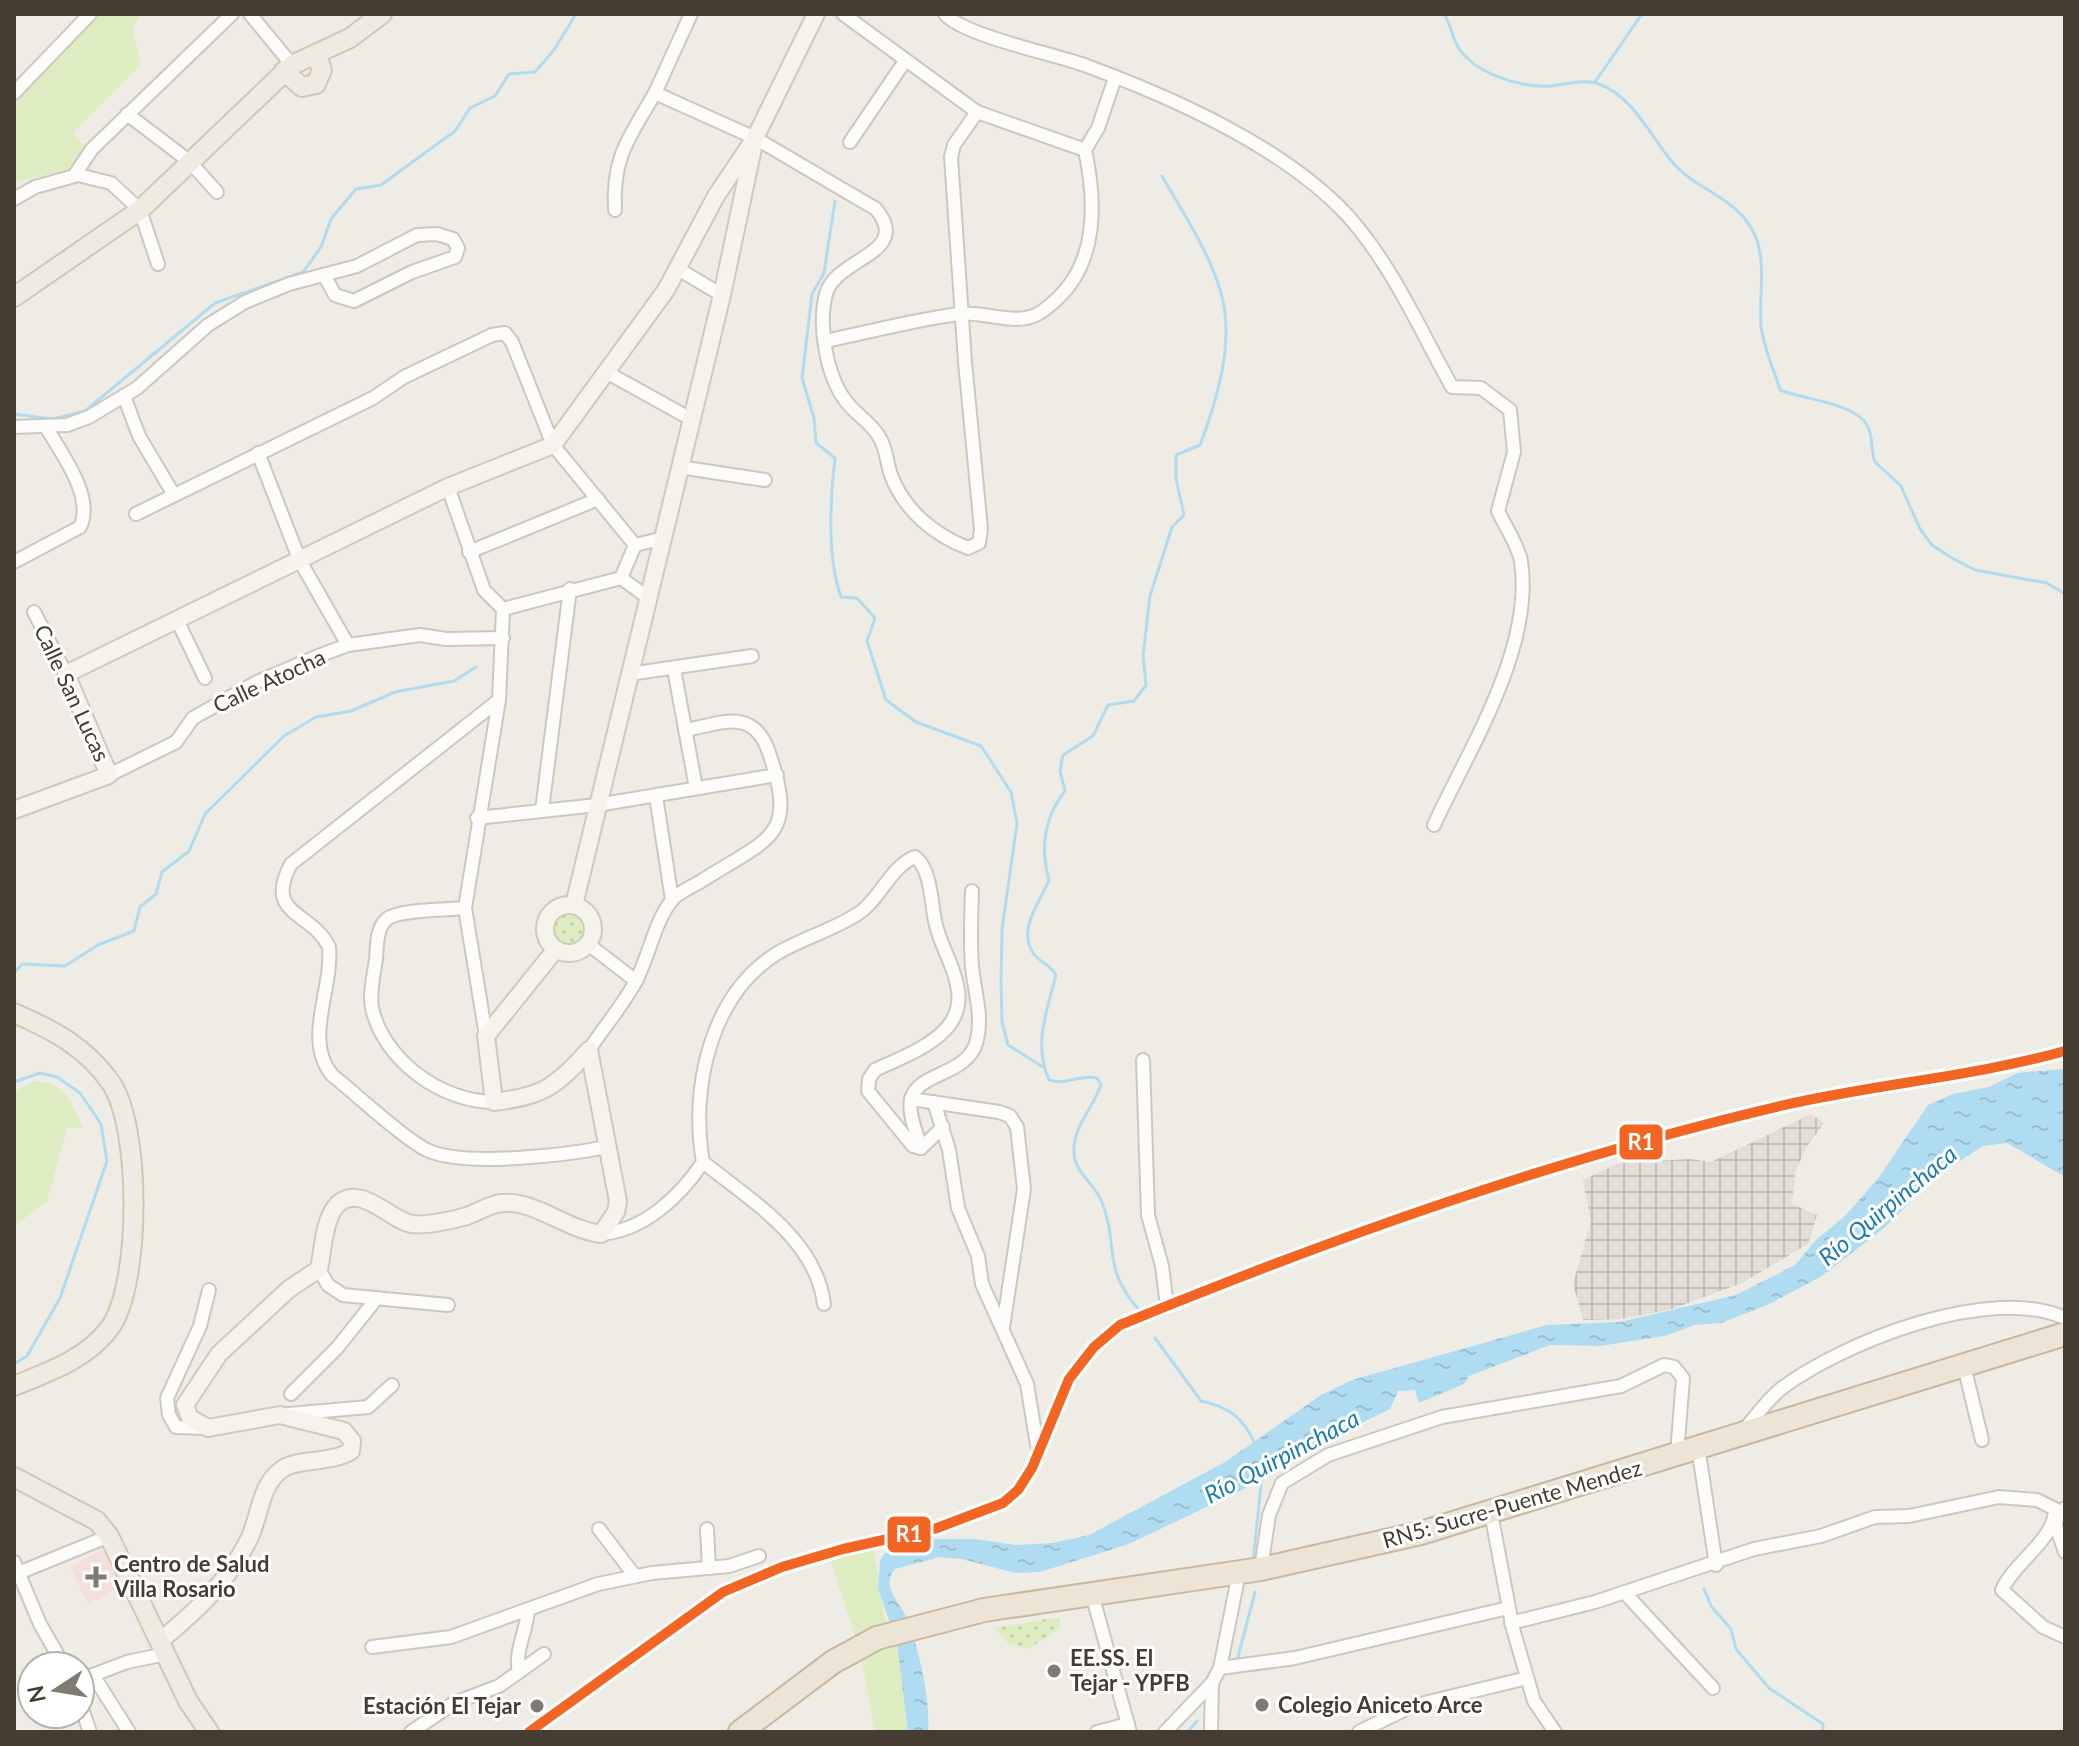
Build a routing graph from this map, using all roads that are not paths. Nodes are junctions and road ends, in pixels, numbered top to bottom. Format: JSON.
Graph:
{"nodes":[{"id":1,"x":90,"y":14,"type":"edge"},
{"id":2,"x":232,"y":14,"type":"edge"},
{"id":3,"x":250,"y":14,"type":"edge"},
{"id":4,"x":382,"y":14,"type":"edge"},
{"id":5,"x":691,"y":14,"type":"edge"},
{"id":6,"x":816,"y":14,"type":"edge"},
{"id":7,"x":843,"y":14,"type":"edge"},
{"id":8,"x":945,"y":14,"type":"edge"},
{"id":9,"x":316,"y":54,"type":"junction"},
{"id":10,"x":905,"y":61,"type":"junction"},
{"id":11,"x":288,"y":68,"type":"junction"},
{"id":12,"x":1115,"y":78,"type":"junction"},
{"id":13,"x":14,"y":93,"type":"edge"},
{"id":14,"x":655,"y":93,"type":"junction"},
{"id":15,"x":977,"y":112,"type":"junction"},
{"id":16,"x":127,"y":114,"type":"junction"},
{"id":17,"x":755,"y":138,"type":"junction"},
{"id":18,"x":850,"y":142,"type":"dead end"},
{"id":19,"x":1085,"y":150,"type":"junction"},
{"id":20,"x":189,"y":161,"type":"junction"},
{"id":21,"x":74,"y":176,"type":"junction"},
{"id":22,"x":217,"y":192,"type":"dead end"},
{"id":23,"x":716,"y":196,"type":"junction"},
{"id":24,"x":14,"y":199,"type":"edge"},
{"id":25,"x":740,"y":204,"type":"junction"},
{"id":26,"x":140,"y":210,"type":"junction"},
{"id":27,"x":615,"y":210,"type":"dead end"},
{"id":28,"x":158,"y":264,"type":"dead end"},
{"id":29,"x":678,"y":269,"type":"junction"},
{"id":30,"x":324,"y":275,"type":"junction"},
{"id":31,"x":722,"y":295,"type":"junction"},
{"id":32,"x":14,"y":297,"type":"edge"},
{"id":33,"x":961,"y":313,"type":"junction"},
{"id":34,"x":825,"y":341,"type":"junction"},
{"id":35,"x":606,"y":372,"type":"junction"},
{"id":36,"x":124,"y":396,"type":"junction"},
{"id":37,"x":691,"y":419,"type":"junction"},
{"id":38,"x":14,"y":427,"type":"edge"},
{"id":39,"x":46,"y":427,"type":"junction"},
{"id":40,"x":553,"y":445,"type":"junction"},
{"id":41,"x":258,"y":453,"type":"junction"},
{"id":42,"x":679,"y":467,"type":"junction"},
{"id":43,"x":765,"y":480,"type":"dead end"},
{"id":44,"x":448,"y":487,"type":"junction"},
{"id":45,"x":174,"y":495,"type":"junction"},
{"id":46,"x":598,"y":499,"type":"junction"},
{"id":47,"x":136,"y":514,"type":"dead end"},
{"id":48,"x":664,"y":538,"type":"junction"},
{"id":49,"x":635,"y":545,"type":"junction"},
{"id":50,"x":469,"y":552,"type":"junction"},
{"id":51,"x":300,"y":561,"type":"junction"},
{"id":52,"x":14,"y":562,"type":"edge"},
{"id":53,"x":621,"y":578,"type":"junction"},
{"id":54,"x":570,"y":589,"type":"junction"},
{"id":55,"x":650,"y":599,"type":"junction"},
{"id":56,"x":503,"y":609,"type":"junction"},
{"id":57,"x":34,"y":612,"type":"dead end"},
{"id":58,"x":178,"y":622,"type":"junction"},
{"id":59,"x":503,"y":638,"type":"junction"},
{"id":60,"x":348,"y":645,"type":"junction"},
{"id":61,"x":752,"y":656,"type":"dead end"},
{"id":62,"x":674,"y":669,"type":"junction"},
{"id":63,"x":66,"y":674,"type":"junction"},
{"id":64,"x":629,"y":674,"type":"junction"},
{"id":65,"x":205,"y":678,"type":"dead end"},
{"id":66,"x":499,"y":700,"type":"junction"},
{"id":67,"x":685,"y":730,"type":"junction"},
{"id":68,"x":109,"y":775,"type":"junction"},
{"id":69,"x":777,"y":775,"type":"junction"},
{"id":70,"x":696,"y":788,"type":"junction"},
{"id":71,"x":656,"y":796,"type":"junction"},
{"id":72,"x":597,"y":805,"type":"junction"},
{"id":73,"x":14,"y":810,"type":"edge"},
{"id":74,"x":542,"y":810,"type":"junction"},
{"id":75,"x":477,"y":818,"type":"junction"},
{"id":76,"x":1434,"y":825,"type":"dead end"},
{"id":77,"x":972,"y":891,"type":"dead end"},
{"id":78,"x":672,"y":900,"type":"junction"},
{"id":79,"x":574,"y":905,"type":"junction"},
{"id":80,"x":465,"y":908,"type":"junction"},
{"id":81,"x":588,"y":944,"type":"junction"},
{"id":82,"x":556,"y":949,"type":"junction"},
{"id":83,"x":636,"y":981,"type":"junction"},
{"id":84,"x":14,"y":1013,"type":"edge"},
{"id":85,"x":486,"y":1036,"type":"junction"},
{"id":86,"x":589,"y":1050,"type":"junction"},
{"id":87,"x":1143,"y":1060,"type":"dead end"},
{"id":88,"x":911,"y":1099,"type":"junction"},
{"id":89,"x":494,"y":1102,"type":"junction"},
{"id":90,"x":934,"y":1102,"type":"junction"},
{"id":91,"x":943,"y":1127,"type":"junction"},
{"id":92,"x":607,"y":1147,"type":"junction"},
{"id":93,"x":921,"y":1148,"type":"junction"},
{"id":94,"x":703,"y":1162,"type":"junction"},
{"id":95,"x":601,"y":1234,"type":"junction"},
{"id":96,"x":319,"y":1269,"type":"junction"},
{"id":97,"x":209,"y":1290,"type":"dead end"},
{"id":98,"x":377,"y":1298,"type":"junction"},
{"id":99,"x":824,"y":1304,"type":"dead end"},
{"id":100,"x":448,"y":1305,"type":"dead end"},
{"id":101,"x":1167,"y":1306,"type":"dead end"},
{"id":102,"x":2065,"y":1318,"type":"edge"},
{"id":103,"x":1003,"y":1327,"type":"junction"},
{"id":104,"x":2065,"y":1334,"type":"edge"},
{"id":105,"x":2065,"y":1345,"type":"edge"},
{"id":106,"x":1966,"y":1374,"type":"junction"},
{"id":107,"x":392,"y":1385,"type":"dead end"},
{"id":108,"x":14,"y":1386,"type":"edge"},
{"id":109,"x":291,"y":1394,"type":"dead end"},
{"id":110,"x":280,"y":1415,"type":"junction"},
{"id":111,"x":208,"y":1428,"type":"junction"},
{"id":112,"x":1743,"y":1431,"type":"junction"},
{"id":113,"x":1982,"y":1440,"type":"dead end"},
{"id":114,"x":1037,"y":1445,"type":"dead end"},
{"id":115,"x":1691,"y":1452,"type":"junction"},
{"id":116,"x":14,"y":1477,"type":"edge"},
{"id":117,"x":2065,"y":1508,"type":"edge"},
{"id":118,"x":1492,"y":1519,"type":"junction"},
{"id":119,"x":2055,"y":1523,"type":"junction"},
{"id":120,"x":599,"y":1529,"type":"dead end"},
{"id":121,"x":707,"y":1529,"type":"dead end"},
{"id":122,"x":109,"y":1536,"type":"junction"},
{"id":123,"x":2065,"y":1552,"type":"edge"},
{"id":124,"x":759,"y":1556,"type":"dead end"},
{"id":125,"x":1716,"y":1565,"type":"junction"},
{"id":126,"x":709,"y":1568,"type":"junction"},
{"id":127,"x":1261,"y":1569,"type":"junction"},
{"id":128,"x":16,"y":1570,"type":"edge"},
{"id":129,"x":635,"y":1576,"type":"junction"},
{"id":130,"x":1237,"y":1578,"type":"junction"},
{"id":131,"x":1624,"y":1592,"type":"junction"},
{"id":132,"x":1093,"y":1599,"type":"junction"},
{"id":133,"x":1508,"y":1608,"type":"junction"},
{"id":134,"x":528,"y":1609,"type":"junction"},
{"id":135,"x":1511,"y":1623,"type":"junction"},
{"id":136,"x":2065,"y":1637,"type":"edge"},
{"id":137,"x":372,"y":1647,"type":"dead end"},
{"id":138,"x":163,"y":1648,"type":"junction"},
{"id":139,"x":55,"y":1650,"type":"edge"},
{"id":140,"x":544,"y":1654,"type":"dead end"},
{"id":141,"x":1220,"y":1668,"type":"junction"},
{"id":142,"x":519,"y":1672,"type":"junction"},
{"id":143,"x":96,"y":1674,"type":"edge"},
{"id":144,"x":1527,"y":1678,"type":"junction"},
{"id":145,"x":96,"y":1680,"type":"edge"},
{"id":146,"x":1212,"y":1683,"type":"junction"},
{"id":147,"x":1713,"y":1688,"type":"dead end"},
{"id":148,"x":1129,"y":1728,"type":"edge"},
{"id":149,"x":129,"y":1732,"type":"edge"},
{"id":150,"x":209,"y":1732,"type":"edge"},
{"id":151,"x":411,"y":1732,"type":"edge"},
{"id":152,"x":740,"y":1732,"type":"edge"},
{"id":153,"x":1097,"y":1732,"type":"edge"},
{"id":154,"x":1165,"y":1732,"type":"edge"},
{"id":155,"x":1211,"y":1732,"type":"edge"},
{"id":156,"x":1359,"y":1732,"type":"edge"},
{"id":157,"x":1555,"y":1732,"type":"edge"}],
"edges":[{"from":1,"to":13,"type":"street"},
{"from":2,"to":16,"type":"street"},
{"from":3,"to":11,"type":"street"},
{"from":4,"to":9,"type":"main road"},
{"from":5,"to":14,"type":"street"},
{"from":6,"to":17,"type":"street"},
{"from":7,"to":10,"type":"street"},
{"from":8,"to":12,"type":"street"},
{"from":9,"to":11,"type":"main road"},
{"from":9,"to":11,"type":"main road"},
{"from":10,"to":15,"type":"street"},
{"from":10,"to":18,"type":"street"},
{"from":11,"to":20,"type":"main road"},
{"from":12,"to":19,"type":"street"},
{"from":12,"to":76,"type":"street"},
{"from":14,"to":17,"type":"street"},
{"from":14,"to":27,"type":"street"},
{"from":15,"to":19,"type":"street"},
{"from":15,"to":33,"type":"street"},
{"from":16,"to":20,"type":"street"},
{"from":16,"to":21,"type":"street"},
{"from":17,"to":23,"type":"street"},
{"from":17,"to":25,"type":"street"},
{"from":17,"to":34,"type":"street"},
{"from":19,"to":33,"type":"street"},
{"from":20,"to":22,"type":"street"},
{"from":20,"to":26,"type":"main road"},
{"from":21,"to":24,"type":"street"},
{"from":21,"to":26,"type":"street"},
{"from":23,"to":25,"type":"street"},
{"from":23,"to":29,"type":"street"},
{"from":25,"to":31,"type":"street"},
{"from":26,"to":28,"type":"street"},
{"from":26,"to":32,"type":"main road"},
{"from":29,"to":31,"type":"street"},
{"from":29,"to":35,"type":"street"},
{"from":30,"to":30,"type":"street"},
{"from":30,"to":36,"type":"street"},
{"from":31,"to":37,"type":"street"},
{"from":33,"to":34,"type":"street"},
{"from":33,"to":34,"type":"street"},
{"from":35,"to":37,"type":"street"},
{"from":35,"to":40,"type":"street"},
{"from":36,"to":39,"type":"street"},
{"from":36,"to":45,"type":"street"},
{"from":37,"to":42,"type":"street"},
{"from":38,"to":39,"type":"street"},
{"from":39,"to":52,"type":"street"},
{"from":40,"to":41,"type":"street"},
{"from":40,"to":44,"type":"street"},
{"from":40,"to":46,"type":"street"},
{"from":41,"to":45,"type":"street"},
{"from":41,"to":51,"type":"street"},
{"from":42,"to":43,"type":"street"},
{"from":42,"to":48,"type":"street"},
{"from":44,"to":50,"type":"street"},
{"from":44,"to":51,"type":"street"},
{"from":45,"to":47,"type":"street"},
{"from":46,"to":49,"type":"street"},
{"from":46,"to":50,"type":"street"},
{"from":48,"to":49,"type":"street"},
{"from":48,"to":55,"type":"street"},
{"from":49,"to":53,"type":"street"},
{"from":50,"to":56,"type":"street"},
{"from":51,"to":58,"type":"street"},
{"from":51,"to":60,"type":"street"},
{"from":53,"to":54,"type":"street"},
{"from":53,"to":55,"type":"street"},
{"from":54,"to":56,"type":"street"},
{"from":54,"to":74,"type":"street"},
{"from":55,"to":64,"type":"street"},
{"from":56,"to":59,"type":"street"},
{"from":57,"to":63,"type":"street","name":"Calle San Lucas"},
{"from":58,"to":63,"type":"street"},
{"from":58,"to":65,"type":"street"},
{"from":59,"to":60,"type":"street","name":"Calle Atocha"},
{"from":59,"to":66,"type":"street"},
{"from":60,"to":68,"type":"street","name":"Calle Atocha"},
{"from":61,"to":62,"type":"street"},
{"from":62,"to":64,"type":"street"},
{"from":62,"to":67,"type":"street"},
{"from":63,"to":68,"type":"street","name":"Calle San Lucas"},
{"from":64,"to":72,"type":"street"},
{"from":66,"to":75,"type":"street"},
{"from":66,"to":92,"type":"street"},
{"from":67,"to":69,"type":"street"},
{"from":67,"to":70,"type":"street"},
{"from":68,"to":73,"type":"street","name":"Calle Atocha"},
{"from":69,"to":70,"type":"street"},
{"from":69,"to":78,"type":"street"},
{"from":70,"to":71,"type":"street"},
{"from":71,"to":72,"type":"street"},
{"from":71,"to":78,"type":"street"},
{"from":72,"to":74,"type":"street"},
{"from":72,"to":79,"type":"street"},
{"from":74,"to":75,"type":"street"},
{"from":75,"to":80,"type":"street"},
{"from":77,"to":88,"type":"street"},
{"from":78,"to":83,"type":"street"},
{"from":79,"to":81,"type":"street"},
{"from":79,"to":82,"type":"street"},
{"from":80,"to":85,"type":"street"},
{"from":80,"to":89,"type":"street"},
{"from":81,"to":82,"type":"street"},
{"from":81,"to":83,"type":"street"},
{"from":82,"to":85,"type":"street"},
{"from":83,"to":86,"type":"street"},
{"from":84,"to":108,"type":"main road"},
{"from":85,"to":89,"type":"street"},
{"from":86,"to":89,"type":"street"},
{"from":86,"to":92,"type":"street"},
{"from":87,"to":101,"type":"street"},
{"from":88,"to":90,"type":"street"},
{"from":88,"to":93,"type":"street"},
{"from":90,"to":91,"type":"street"},
{"from":90,"to":103,"type":"street"},
{"from":91,"to":93,"type":"street"},
{"from":91,"to":103,"type":"street"},
{"from":92,"to":95,"type":"street"},
{"from":93,"to":94,"type":"street"},
{"from":94,"to":95,"type":"street"},
{"from":94,"to":99,"type":"street"},
{"from":95,"to":96,"type":"street"},
{"from":96,"to":98,"type":"street"},
{"from":96,"to":111,"type":"street"},
{"from":97,"to":111,"type":"street"},
{"from":98,"to":100,"type":"street"},
{"from":98,"to":109,"type":"street"},
{"from":102,"to":112,"type":"street"},
{"from":103,"to":114,"type":"street"},
{"from":104,"to":112,"type":"highway","name":"RN5: Sucre-Puente Mendez"},
{"from":105,"to":106,"type":"highway","name":"RN5: Sucre-Puente Mendez"},
{"from":106,"to":113,"type":"street"},
{"from":106,"to":115,"type":"highway","name":"RN5: Sucre-Puente Mendez"},
{"from":107,"to":110,"type":"street"},
{"from":110,"to":111,"type":"street"},
{"from":110,"to":138,"type":"street"},
{"from":112,"to":115,"type":"highway","name":"RN5: Sucre-Puente Mendez"},
{"from":115,"to":118,"type":"highway","name":"RN5: Sucre-Puente Mendez"},
{"from":115,"to":125,"type":"street"},
{"from":115,"to":127,"type":"street"},
{"from":116,"to":122,"type":"main road"},
{"from":117,"to":119,"type":"street"},
{"from":118,"to":127,"type":"highway","name":"RN5: Sucre-Puente Mendez"},
{"from":118,"to":130,"type":"highway","name":"RN5: Sucre-Puente Mendez"},
{"from":118,"to":133,"type":"street"},
{"from":119,"to":123,"type":"street"},
{"from":119,"to":125,"type":"street"},
{"from":119,"to":136,"type":"street"},
{"from":120,"to":129,"type":"street"},
{"from":121,"to":126,"type":"street"},
{"from":122,"to":128,"type":"street"},
{"from":122,"to":138,"type":"main road"},
{"from":124,"to":126,"type":"street"},
{"from":125,"to":131,"type":"street"},
{"from":126,"to":129,"type":"street"},
{"from":127,"to":130,"type":"highway","name":"RN5: Sucre-Puente Mendez"},
{"from":128,"to":139,"type":"street"},
{"from":129,"to":134,"type":"street"},
{"from":130,"to":132,"type":"highway","name":"RN5: Sucre-Puente Mendez"},
{"from":130,"to":141,"type":"street"},
{"from":131,"to":135,"type":"street"},
{"from":131,"to":147,"type":"street"},
{"from":132,"to":148,"type":"street"},
{"from":132,"to":152,"type":"highway","name":"RN5: Sucre-Puente Mendez"},
{"from":133,"to":135,"type":"street"},
{"from":133,"to":141,"type":"street"},
{"from":134,"to":137,"type":"street"},
{"from":134,"to":142,"type":"street"},
{"from":135,"to":144,"type":"street"},
{"from":138,"to":143,"type":"street"},
{"from":138,"to":150,"type":"main road"},
{"from":140,"to":142,"type":"street"},
{"from":141,"to":146,"type":"street"},
{"from":142,"to":151,"type":"street"},
{"from":144,"to":156,"type":"street"},
{"from":144,"to":157,"type":"street"},
{"from":145,"to":149,"type":"street"},
{"from":146,"to":154,"type":"street"},
{"from":146,"to":155,"type":"street"},
{"from":148,"to":153,"type":"street"}]}
